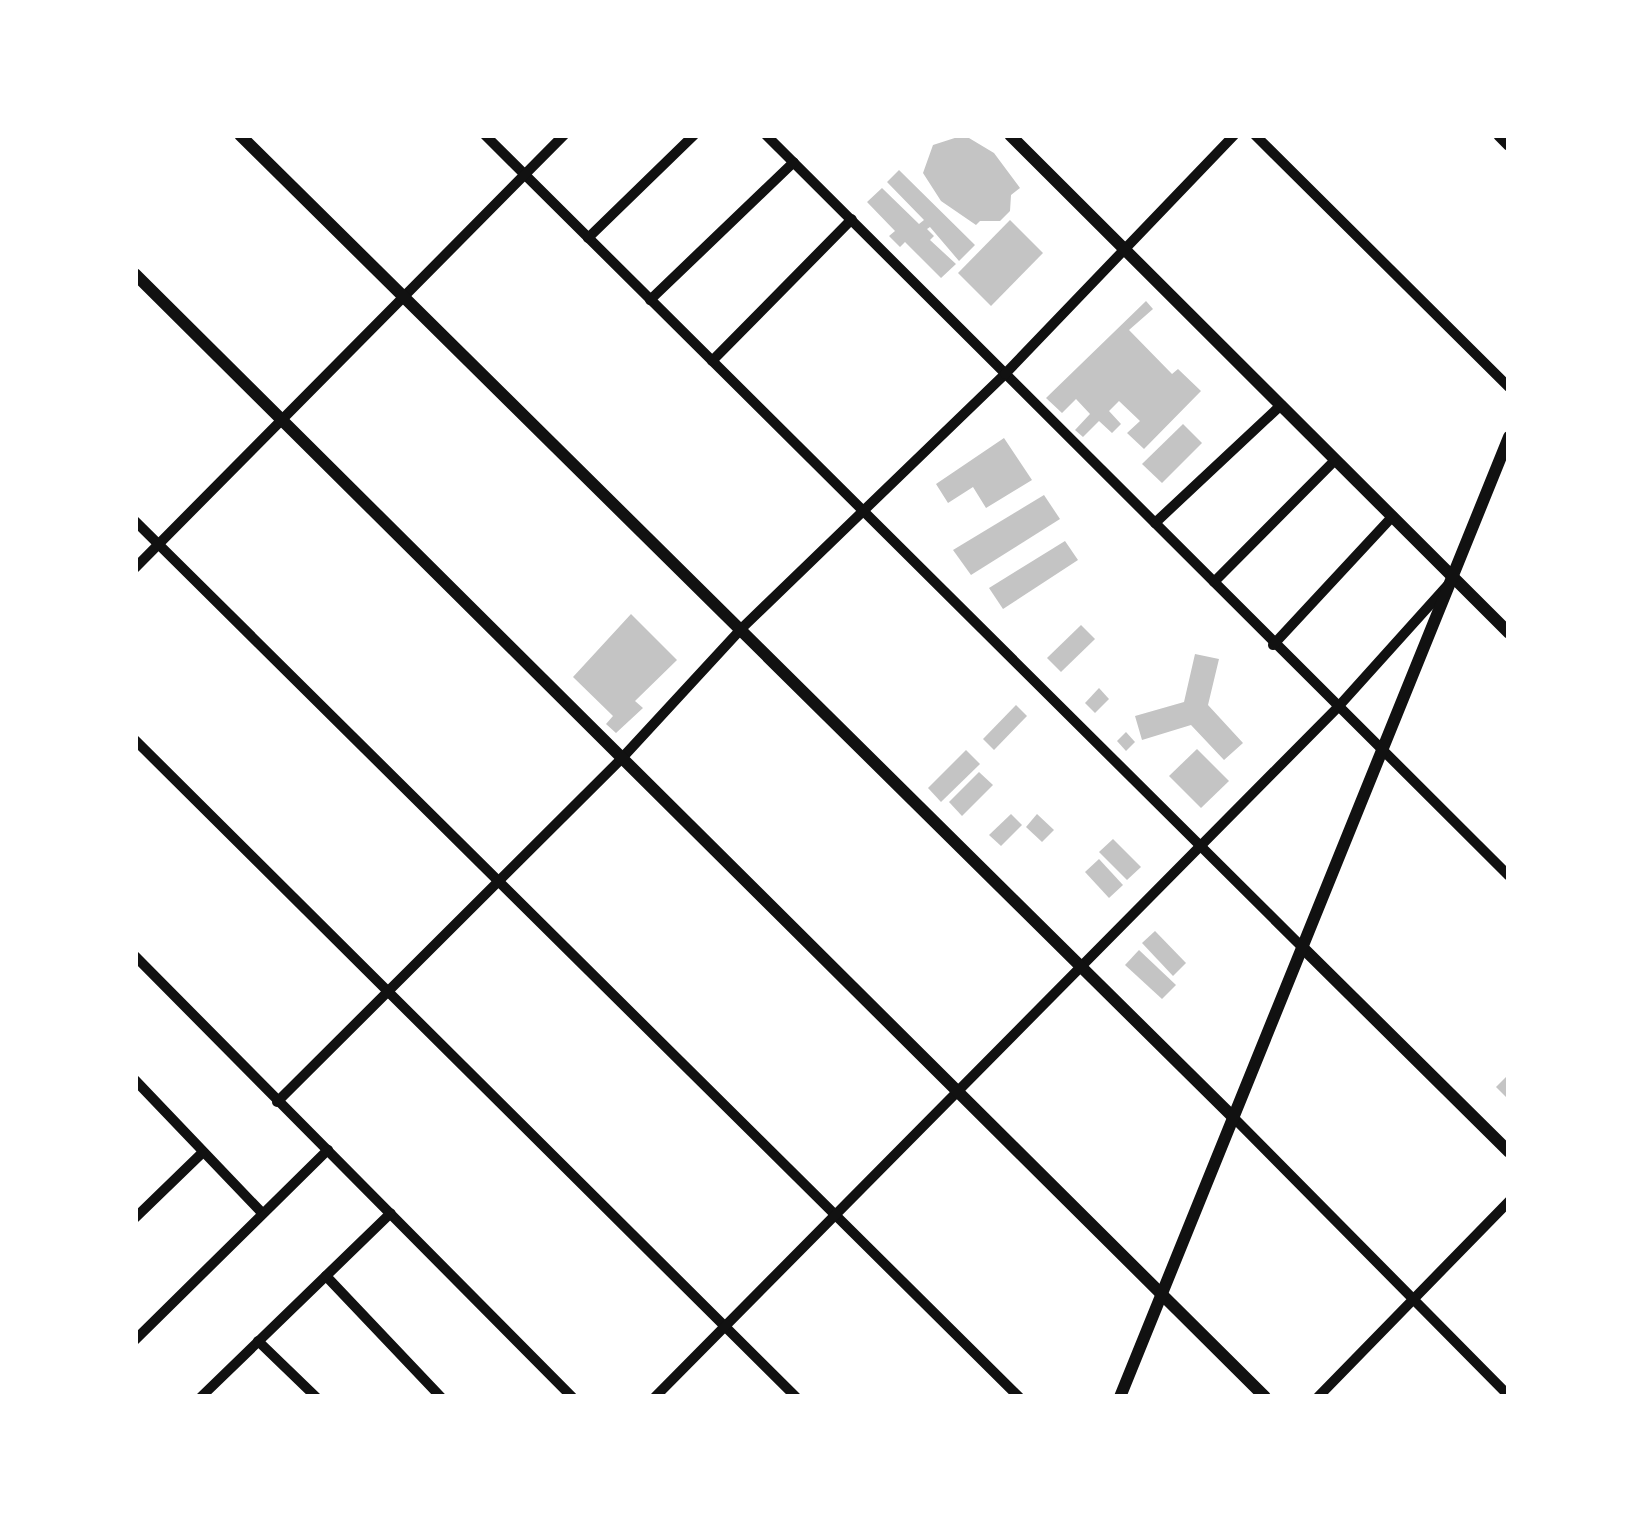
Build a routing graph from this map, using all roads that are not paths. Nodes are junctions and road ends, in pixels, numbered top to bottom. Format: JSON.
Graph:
{"nodes":[{"id":1,"x":240,"y":135,"type":"edge"},
{"id":2,"x":485,"y":135,"type":"edge"},
{"id":3,"x":564,"y":135,"type":"edge"},
{"id":4,"x":694,"y":135,"type":"edge"},
{"id":5,"x":766,"y":135,"type":"edge"},
{"id":6,"x":1010,"y":135,"type":"edge"},
{"id":7,"x":1234,"y":135,"type":"edge"},
{"id":8,"x":1255,"y":135,"type":"edge"},
{"id":9,"x":1499,"y":135,"type":"edge"},
{"id":10,"x":1509,"y":145,"type":"edge"},
{"id":11,"x":794,"y":162,"type":"junction"},
{"id":12,"x":526,"y":175,"type":"junction"},
{"id":13,"x":852,"y":220,"type":"junction"},
{"id":14,"x":588,"y":238,"type":"junction"},
{"id":15,"x":1125,"y":250,"type":"junction"},
{"id":16,"x":135,"y":274,"type":"edge"},
{"id":17,"x":404,"y":296,"type":"junction"},
{"id":18,"x":650,"y":300,"type":"junction"},
{"id":19,"x":712,"y":361,"type":"junction"},
{"id":20,"x":1005,"y":374,"type":"junction"},
{"id":21,"x":1509,"y":386,"type":"edge"},
{"id":22,"x":1281,"y":405,"type":"junction"},
{"id":23,"x":284,"y":422,"type":"junction"},
{"id":24,"x":1509,"y":437,"type":"edge"},
{"id":25,"x":1335,"y":460,"type":"junction"},
{"id":26,"x":864,"y":510,"type":"junction"},
{"id":27,"x":1393,"y":516,"type":"junction"},
{"id":28,"x":135,"y":521,"type":"edge"},
{"id":29,"x":1155,"y":523,"type":"junction"},
{"id":30,"x":158,"y":544,"type":"junction"},
{"id":31,"x":135,"y":568,"type":"edge"},
{"id":32,"x":1454,"y":578,"type":"junction"},
{"id":33,"x":1214,"y":582,"type":"junction"},
{"id":34,"x":741,"y":630,"type":"junction"},
{"id":35,"x":1509,"y":633,"type":"edge"},
{"id":36,"x":1274,"y":646,"type":"junction"},
{"id":37,"x":1338,"y":707,"type":"junction"},
{"id":38,"x":135,"y":740,"type":"edge"},
{"id":39,"x":1384,"y":750,"type":"junction"},
{"id":40,"x":622,"y":757,"type":"junction"},
{"id":41,"x":1200,"y":844,"type":"junction"},
{"id":42,"x":1509,"y":876,"type":"edge"},
{"id":43,"x":498,"y":877,"type":"junction"},
{"id":44,"x":1303,"y":948,"type":"junction"},
{"id":45,"x":135,"y":956,"type":"edge"},
{"id":46,"x":146,"y":967,"type":"junction"},
{"id":47,"x":1080,"y":970,"type":"junction"},
{"id":48,"x":135,"y":977,"type":"edge"},
{"id":49,"x":388,"y":991,"type":"junction"},
{"id":50,"x":135,"y":1080,"type":"edge"},
{"id":51,"x":144,"y":1090,"type":"junction"},
{"id":52,"x":958,"y":1092,"type":"junction"},
{"id":53,"x":135,"y":1099,"type":"edge"},
{"id":54,"x":278,"y":1102,"type":"junction"},
{"id":55,"x":1234,"y":1118,"type":"junction"},
{"id":56,"x":328,"y":1150,"type":"junction"},
{"id":57,"x":203,"y":1152,"type":"junction"},
{"id":58,"x":1509,"y":1152,"type":"edge"},
{"id":59,"x":1509,"y":1201,"type":"edge"},
{"id":60,"x":391,"y":1212,"type":"junction"},
{"id":61,"x":262,"y":1213,"type":"junction"},
{"id":62,"x":835,"y":1213,"type":"junction"},
{"id":63,"x":135,"y":1218,"type":"edge"},
{"id":64,"x":326,"y":1276,"type":"junction"},
{"id":65,"x":1162,"y":1294,"type":"junction"},
{"id":66,"x":1413,"y":1301,"type":"junction"},
{"id":67,"x":724,"y":1328,"type":"junction"},
{"id":68,"x":135,"y":1340,"type":"edge"},
{"id":69,"x":258,"y":1341,"type":"junction"},
{"id":70,"x":1509,"y":1396,"type":"edge"},
{"id":71,"x":201,"y":1397,"type":"edge"},
{"id":72,"x":316,"y":1397,"type":"edge"},
{"id":73,"x":441,"y":1397,"type":"edge"},
{"id":74,"x":572,"y":1397,"type":"edge"},
{"id":75,"x":655,"y":1397,"type":"edge"},
{"id":76,"x":796,"y":1397,"type":"edge"},
{"id":77,"x":1019,"y":1397,"type":"edge"},
{"id":78,"x":1120,"y":1397,"type":"edge"},
{"id":79,"x":1266,"y":1397,"type":"edge"},
{"id":80,"x":1318,"y":1397,"type":"edge"}],
"edges":[{"from":1,"to":17,"type":"street"},
{"from":2,"to":12,"type":"street"},
{"from":3,"to":12,"type":"street"},
{"from":4,"to":14,"type":"street"},
{"from":5,"to":11,"type":"street"},
{"from":6,"to":15,"type":"street"},
{"from":7,"to":15,"type":"street"},
{"from":8,"to":21,"type":"street"},
{"from":9,"to":10,"type":"street"},
{"from":11,"to":13,"type":"street"},
{"from":11,"to":18,"type":"street"},
{"from":12,"to":14,"type":"street"},
{"from":12,"to":17,"type":"street"},
{"from":13,"to":19,"type":"street"},
{"from":13,"to":20,"type":"street"},
{"from":14,"to":18,"type":"street"},
{"from":15,"to":20,"type":"street"},
{"from":15,"to":22,"type":"street"},
{"from":16,"to":23,"type":"street"},
{"from":17,"to":23,"type":"street"},
{"from":17,"to":34,"type":"street"},
{"from":18,"to":19,"type":"street"},
{"from":19,"to":26,"type":"street"},
{"from":20,"to":26,"type":"street"},
{"from":20,"to":29,"type":"street"},
{"from":22,"to":25,"type":"street"},
{"from":22,"to":29,"type":"street"},
{"from":23,"to":30,"type":"street"},
{"from":23,"to":40,"type":"street"},
{"from":24,"to":32,"type":"street"},
{"from":25,"to":27,"type":"street"},
{"from":25,"to":33,"type":"street"},
{"from":26,"to":34,"type":"street"},
{"from":26,"to":41,"type":"street"},
{"from":27,"to":32,"type":"street"},
{"from":27,"to":36,"type":"street"},
{"from":28,"to":30,"type":"street"},
{"from":29,"to":33,"type":"street"},
{"from":30,"to":31,"type":"street"},
{"from":30,"to":43,"type":"street"},
{"from":32,"to":35,"type":"street"},
{"from":32,"to":37,"type":"street"},
{"from":32,"to":39,"type":"street"},
{"from":33,"to":36,"type":"street"},
{"from":34,"to":40,"type":"street"},
{"from":34,"to":47,"type":"street"},
{"from":36,"to":37,"type":"street"},
{"from":37,"to":39,"type":"street"},
{"from":37,"to":41,"type":"street"},
{"from":38,"to":49,"type":"street"},
{"from":39,"to":42,"type":"street"},
{"from":39,"to":44,"type":"street"},
{"from":40,"to":43,"type":"street"},
{"from":40,"to":52,"type":"street"},
{"from":41,"to":44,"type":"street"},
{"from":41,"to":47,"type":"street"},
{"from":43,"to":49,"type":"street"},
{"from":43,"to":62,"type":"street"},
{"from":44,"to":55,"type":"street"},
{"from":44,"to":58,"type":"street"},
{"from":45,"to":46,"type":"street"},
{"from":46,"to":48,"type":"street"},
{"from":46,"to":54,"type":"street"},
{"from":47,"to":52,"type":"street"},
{"from":47,"to":55,"type":"street"},
{"from":49,"to":54,"type":"street"},
{"from":49,"to":67,"type":"street"},
{"from":50,"to":51,"type":"street"},
{"from":51,"to":53,"type":"street"},
{"from":51,"to":57,"type":"street"},
{"from":52,"to":62,"type":"street"},
{"from":52,"to":65,"type":"street"},
{"from":54,"to":56,"type":"street"},
{"from":55,"to":65,"type":"street"},
{"from":55,"to":66,"type":"street"},
{"from":56,"to":60,"type":"street"},
{"from":56,"to":61,"type":"street"},
{"from":57,"to":61,"type":"street"},
{"from":57,"to":63,"type":"street"},
{"from":59,"to":66,"type":"street"},
{"from":60,"to":64,"type":"street"},
{"from":60,"to":74,"type":"street"},
{"from":61,"to":68,"type":"street"},
{"from":62,"to":67,"type":"street"},
{"from":62,"to":77,"type":"street"},
{"from":64,"to":69,"type":"street"},
{"from":64,"to":73,"type":"street"},
{"from":65,"to":78,"type":"street"},
{"from":65,"to":79,"type":"street"},
{"from":66,"to":70,"type":"street"},
{"from":66,"to":80,"type":"street"},
{"from":67,"to":75,"type":"street"},
{"from":67,"to":76,"type":"street"},
{"from":69,"to":71,"type":"street"},
{"from":69,"to":72,"type":"street"}]}
